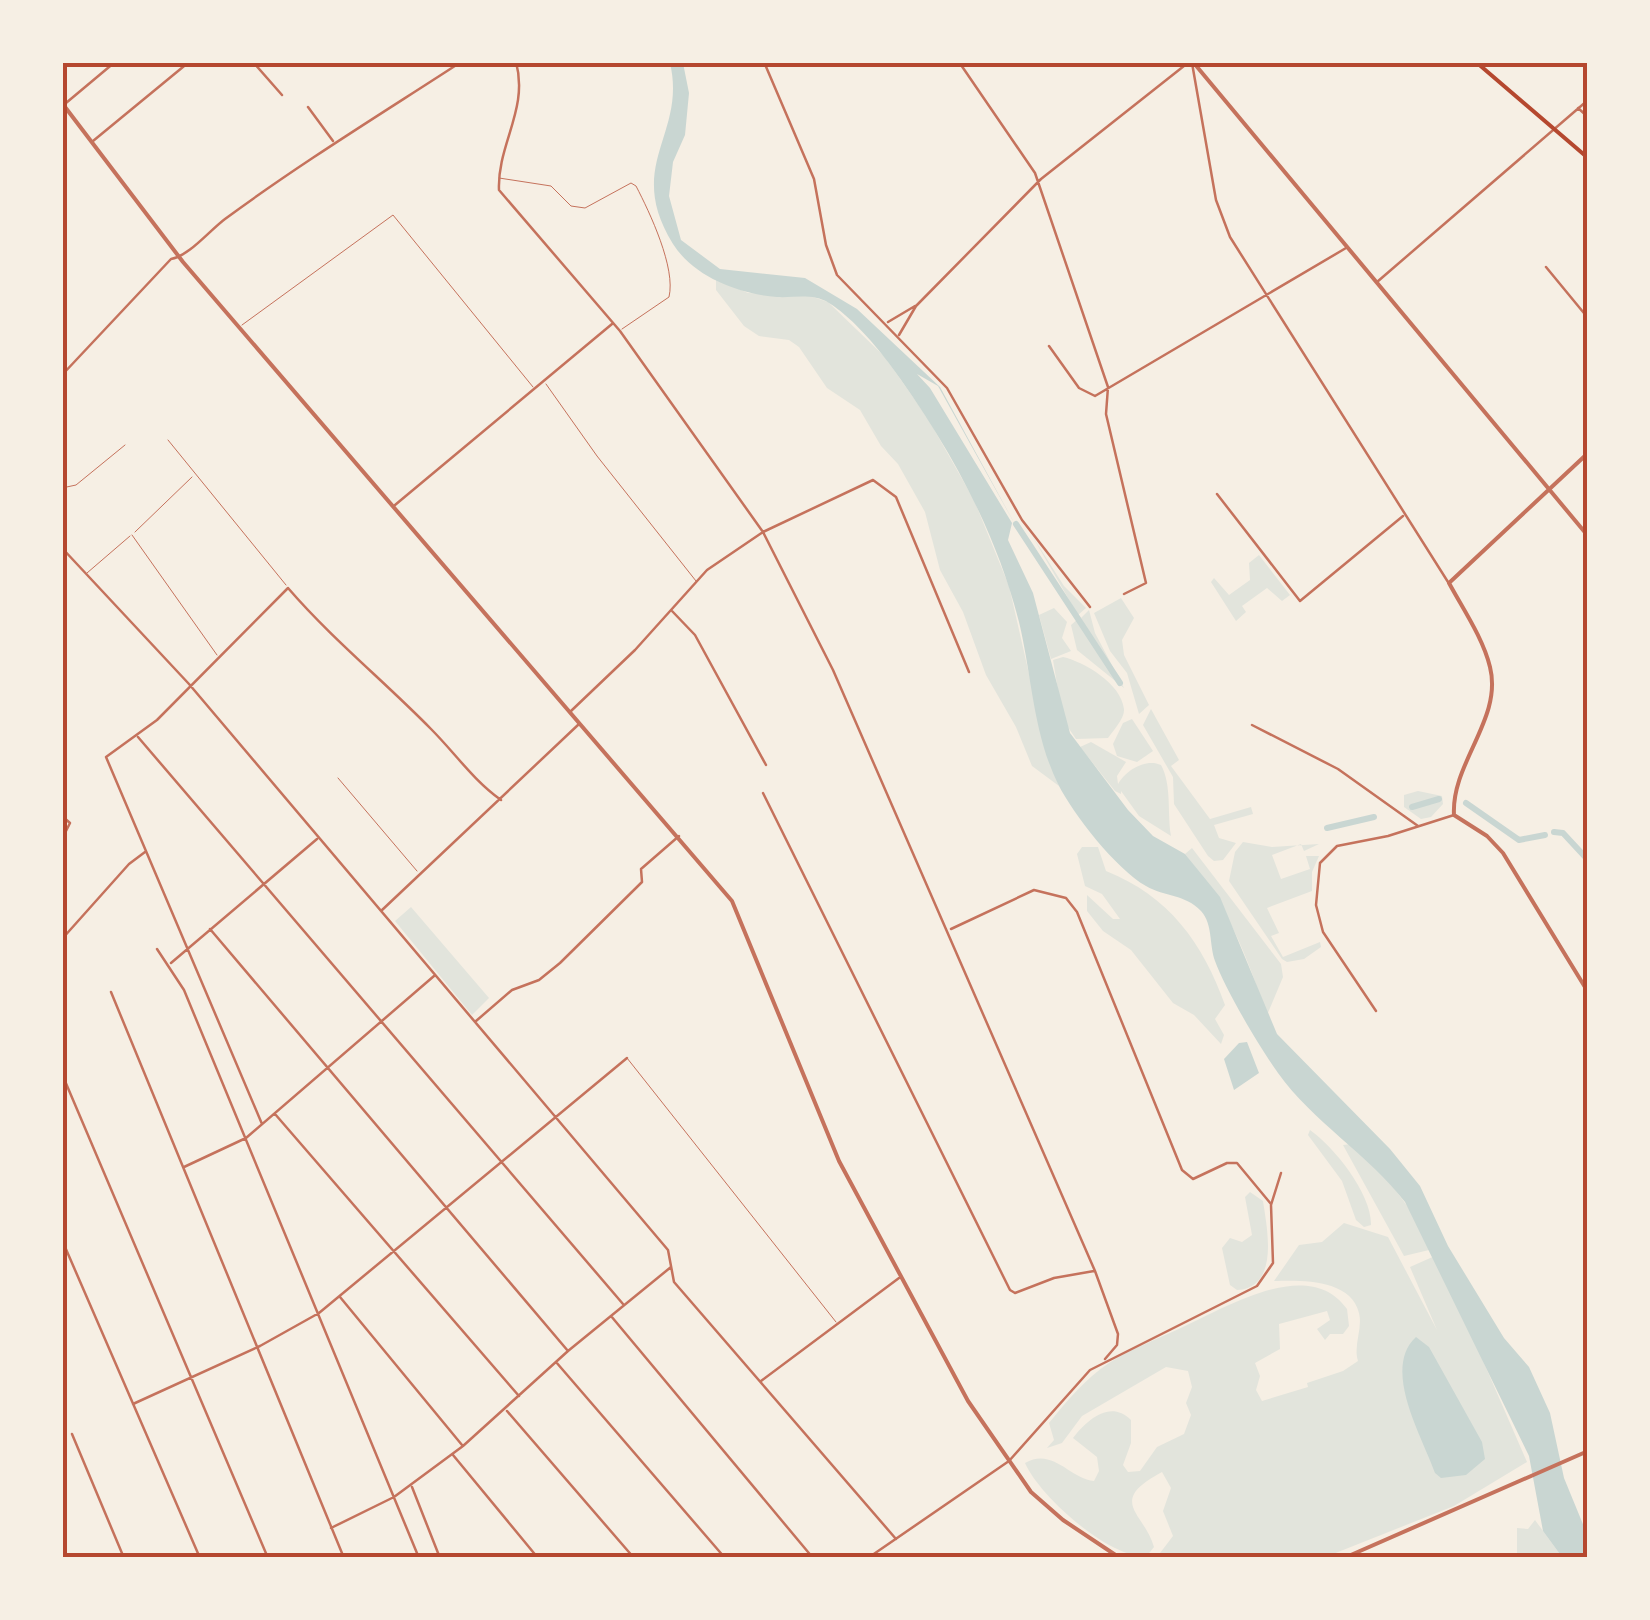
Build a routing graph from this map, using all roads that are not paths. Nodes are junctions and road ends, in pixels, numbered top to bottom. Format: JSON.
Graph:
{"nodes":[{"id":1,"x":115,"y":62,"type":"edge"},
{"id":2,"x":189,"y":62,"type":"edge"},
{"id":3,"x":253,"y":62,"type":"edge"},
{"id":4,"x":461,"y":62,"type":"edge"},
{"id":5,"x":516,"y":62,"type":"edge"},
{"id":6,"x":764,"y":62,"type":"edge"},
{"id":7,"x":959,"y":62,"type":"edge"},
{"id":8,"x":1191,"y":62,"type":"edge"},
{"id":9,"x":1476,"y":62,"type":"edge"},
{"id":10,"x":282,"y":94,"type":"dead end"},
{"id":11,"x":1588,"y":100,"type":"edge"},
{"id":12,"x":63,"y":104,"type":"edge"},
{"id":13,"x":308,"y":107,"type":"dead end"},
{"id":14,"x":1578,"y":108,"type":"junction"},
{"id":15,"x":1588,"y":117,"type":"edge"},
{"id":16,"x":1554,"y":129,"type":"junction"},
{"id":17,"x":93,"y":140,"type":"junction"},
{"id":18,"x":333,"y":141,"type":"junction"},
{"id":19,"x":1588,"y":158,"type":"edge"},
{"id":20,"x":498,"y":178,"type":"junction"},
{"id":21,"x":1036,"y":184,"type":"junction"},
{"id":22,"x":1347,"y":247,"type":"junction"},
{"id":23,"x":180,"y":258,"type":"junction"},
{"id":24,"x":1546,"y":268,"type":"dead end"},
{"id":25,"x":1377,"y":282,"type":"junction"},
{"id":26,"x":1267,"y":296,"type":"junction"},
{"id":27,"x":916,"y":306,"type":"junction"},
{"id":28,"x":1588,"y":318,"type":"edge"},
{"id":29,"x":613,"y":323,"type":"junction"},
{"id":30,"x":886,"y":324,"type":"junction"},
{"id":31,"x":238,"y":327,"type":"junction"},
{"id":32,"x":620,"y":331,"type":"junction"},
{"id":33,"x":898,"y":336,"type":"junction"},
{"id":34,"x":1049,"y":346,"type":"dead end"},
{"id":35,"x":62,"y":375,"type":"edge"},
{"id":36,"x":544,"y":381,"type":"junction"},
{"id":37,"x":1108,"y":387,"type":"junction"},
{"id":38,"x":535,"y":389,"type":"junction"},
{"id":39,"x":168,"y":440,"type":"dead end"},
{"id":40,"x":126,"y":445,"type":"dead end"},
{"id":41,"x":1588,"y":453,"type":"edge"},
{"id":42,"x":194,"y":475,"type":"junction"},
{"id":43,"x":62,"y":488,"type":"edge"},
{"id":44,"x":1547,"y":490,"type":"junction"},
{"id":45,"x":1217,"y":494,"type":"dead end"},
{"id":46,"x":394,"y":506,"type":"junction"},
{"id":47,"x":1404,"y":514,"type":"junction"},
{"id":48,"x":762,"y":532,"type":"junction"},
{"id":49,"x":132,"y":534,"type":"junction"},
{"id":50,"x":1588,"y":536,"type":"edge"},
{"id":51,"x":62,"y":548,"type":"edge"},
{"id":52,"x":87,"y":573,"type":"junction"},
{"id":53,"x":696,"y":581,"type":"junction"},
{"id":54,"x":1449,"y":583,"type":"junction"},
{"id":55,"x":288,"y":588,"type":"junction"},
{"id":56,"x":1124,"y":594,"type":"dead end"},
{"id":57,"x":1090,"y":608,"type":"dead end"},
{"id":58,"x":671,"y":610,"type":"junction"},
{"id":59,"x":218,"y":657,"type":"junction"},
{"id":60,"x":969,"y":672,"type":"dead end"},
{"id":61,"x":188,"y":684,"type":"junction"},
{"id":62,"x":570,"y":712,"type":"junction"},
{"id":63,"x":581,"y":722,"type":"junction"},
{"id":64,"x":1252,"y":725,"type":"dead end"},
{"id":65,"x":137,"y":736,"type":"junction"},
{"id":66,"x":766,"y":766,"type":"dead end"},
{"id":67,"x":338,"y":778,"type":"dead end"},
{"id":68,"x":763,"y":793,"type":"dead end"},
{"id":69,"x":501,"y":800,"type":"junction"},
{"id":70,"x":62,"y":816,"type":"edge"},
{"id":71,"x":1454,"y":816,"type":"junction"},
{"id":72,"x":1420,"y":827,"type":"junction"},
{"id":73,"x":679,"y":836,"type":"junction"},
{"id":74,"x":318,"y":838,"type":"junction"},
{"id":75,"x":62,"y":839,"type":"edge"},
{"id":76,"x":146,"y":852,"type":"junction"},
{"id":77,"x":421,"y":876,"type":"junction"},
{"id":78,"x":263,"y":884,"type":"junction"},
{"id":79,"x":380,"y":912,"type":"junction"},
{"id":80,"x":210,"y":929,"type":"junction"},
{"id":81,"x":949,"y":930,"type":"junction"},
{"id":82,"x":62,"y":939,"type":"edge"},
{"id":83,"x":189,"y":947,"type":"junction"},
{"id":84,"x":157,"y":949,"type":"dead end"},
{"id":85,"x":168,"y":964,"type":"junction"},
{"id":86,"x":435,"y":975,"type":"junction"},
{"id":87,"x":111,"y":992,"type":"dead end"},
{"id":88,"x":1588,"y":992,"type":"edge"},
{"id":89,"x":1376,"y":1011,"type":"dead end"},
{"id":90,"x":475,"y":1022,"type":"junction"},
{"id":91,"x":384,"y":1023,"type":"junction"},
{"id":92,"x":627,"y":1058,"type":"joint"},
{"id":93,"x":329,"y":1066,"type":"junction"},
{"id":94,"x":62,"y":1074,"type":"edge"},
{"id":95,"x":275,"y":1114,"type":"junction"},
{"id":96,"x":554,"y":1118,"type":"junction"},
{"id":97,"x":262,"y":1124,"type":"junction"},
{"id":98,"x":246,"y":1138,"type":"junction"},
{"id":99,"x":502,"y":1162,"type":"junction"},
{"id":100,"x":184,"y":1167,"type":"junction"},
{"id":101,"x":1281,"y":1173,"type":"dead end"},
{"id":102,"x":1271,"y":1204,"type":"junction"},
{"id":103,"x":449,"y":1208,"type":"junction"},
{"id":104,"x":62,"y":1240,"type":"edge"},
{"id":105,"x":395,"y":1252,"type":"junction"},
{"id":106,"x":672,"y":1266,"type":"junction"},
{"id":107,"x":1095,"y":1270,"type":"junction"},
{"id":108,"x":899,"y":1278,"type":"junction"},
{"id":109,"x":340,"y":1296,"type":"junction"},
{"id":110,"x":623,"y":1304,"type":"junction"},
{"id":111,"x":319,"y":1313,"type":"junction"},
{"id":112,"x":610,"y":1315,"type":"junction"},
{"id":113,"x":836,"y":1322,"type":"junction"},
{"id":114,"x":260,"y":1346,"type":"junction"},
{"id":115,"x":568,"y":1351,"type":"junction"},
{"id":116,"x":1106,"y":1359,"type":"junction"},
{"id":117,"x":555,"y":1362,"type":"junction"},
{"id":118,"x":193,"y":1377,"type":"junction"},
{"id":119,"x":760,"y":1382,"type":"junction"},
{"id":120,"x":520,"y":1396,"type":"junction"},
{"id":121,"x":133,"y":1404,"type":"junction"},
{"id":122,"x":506,"y":1410,"type":"junction"},
{"id":123,"x":72,"y":1434,"type":"dead end"},
{"id":124,"x":463,"y":1446,"type":"junction"},
{"id":125,"x":1588,"y":1451,"type":"edge"},
{"id":126,"x":452,"y":1454,"type":"junction"},
{"id":127,"x":1009,"y":1462,"type":"junction"},
{"id":128,"x":411,"y":1485,"type":"junction"},
{"id":129,"x":394,"y":1497,"type":"junction"},
{"id":130,"x":331,"y":1528,"type":"junction"},
{"id":131,"x":896,"y":1539,"type":"junction"},
{"id":132,"x":124,"y":1558,"type":"edge"},
{"id":133,"x":200,"y":1558,"type":"edge"},
{"id":134,"x":268,"y":1558,"type":"edge"},
{"id":135,"x":344,"y":1558,"type":"edge"},
{"id":136,"x":419,"y":1558,"type":"edge"},
{"id":137,"x":440,"y":1558,"type":"edge"},
{"id":138,"x":538,"y":1558,"type":"edge"},
{"id":139,"x":634,"y":1558,"type":"edge"},
{"id":140,"x":725,"y":1558,"type":"edge"},
{"id":141,"x":813,"y":1558,"type":"edge"},
{"id":142,"x":868,"y":1558,"type":"edge"},
{"id":143,"x":1120,"y":1558,"type":"edge"},
{"id":144,"x":1344,"y":1558,"type":"edge"}],
"edges":[{"from":1,"to":12,"type":"street"},
{"from":2,"to":17,"type":"street"},
{"from":3,"to":10,"type":"street"},
{"from":4,"to":18,"type":"street"},
{"from":5,"to":20,"type":"street"},
{"from":6,"to":30,"type":"street"},
{"from":7,"to":21,"type":"street"},
{"from":8,"to":21,"type":"street"},
{"from":8,"to":22,"type":"street"},
{"from":8,"to":26,"type":"street"},
{"from":9,"to":16,"type":"main road"},
{"from":11,"to":14,"type":"street"},
{"from":12,"to":17,"type":"street"},
{"from":13,"to":18,"type":"street"},
{"from":14,"to":15,"type":"street"},
{"from":14,"to":16,"type":"street"},
{"from":16,"to":19,"type":"main road"},
{"from":16,"to":25,"type":"street"},
{"from":17,"to":23,"type":"street"},
{"from":18,"to":23,"type":"street"},
{"from":20,"to":29,"type":"street"},
{"from":20,"to":32,"type":"lane"},
{"from":21,"to":27,"type":"street"},
{"from":21,"to":37,"type":"street"},
{"from":22,"to":25,"type":"street"},
{"from":22,"to":26,"type":"street"},
{"from":23,"to":31,"type":"street"},
{"from":23,"to":35,"type":"street"},
{"from":24,"to":28,"type":"street"},
{"from":25,"to":44,"type":"street"},
{"from":26,"to":37,"type":"street"},
{"from":26,"to":47,"type":"street"},
{"from":27,"to":30,"type":"street"},
{"from":27,"to":33,"type":"street"},
{"from":29,"to":32,"type":"street"},
{"from":29,"to":36,"type":"street"},
{"from":30,"to":33,"type":"street"},
{"from":31,"to":38,"type":"lane"},
{"from":31,"to":46,"type":"street"},
{"from":32,"to":48,"type":"street"},
{"from":33,"to":57,"type":"street"},
{"from":34,"to":37,"type":"street"},
{"from":36,"to":38,"type":"street"},
{"from":36,"to":53,"type":"lane"},
{"from":37,"to":56,"type":"street"},
{"from":38,"to":46,"type":"street"},
{"from":39,"to":42,"type":"lane"},
{"from":40,"to":43,"type":"lane"},
{"from":41,"to":44,"type":"street"},
{"from":42,"to":49,"type":"lane"},
{"from":42,"to":55,"type":"lane"},
{"from":44,"to":50,"type":"street"},
{"from":44,"to":54,"type":"street"},
{"from":45,"to":47,"type":"street"},
{"from":46,"to":62,"type":"street"},
{"from":47,"to":54,"type":"street"},
{"from":48,"to":53,"type":"street"},
{"from":48,"to":60,"type":"street"},
{"from":48,"to":81,"type":"street"},
{"from":49,"to":52,"type":"lane"},
{"from":49,"to":59,"type":"lane"},
{"from":51,"to":52,"type":"street"},
{"from":52,"to":61,"type":"street"},
{"from":53,"to":58,"type":"street"},
{"from":54,"to":71,"type":"street"},
{"from":55,"to":59,"type":"street"},
{"from":55,"to":69,"type":"street"},
{"from":58,"to":62,"type":"street"},
{"from":58,"to":66,"type":"street"},
{"from":59,"to":61,"type":"street"},
{"from":61,"to":65,"type":"street"},
{"from":61,"to":74,"type":"street"},
{"from":62,"to":63,"type":"street"},
{"from":63,"to":69,"type":"street"},
{"from":63,"to":73,"type":"street"},
{"from":64,"to":72,"type":"street"},
{"from":65,"to":76,"type":"street"},
{"from":65,"to":78,"type":"street"},
{"from":67,"to":77,"type":"lane"},
{"from":68,"to":107,"type":"street"},
{"from":69,"to":77,"type":"street"},
{"from":70,"to":75,"type":"street"},
{"from":71,"to":72,"type":"street"},
{"from":71,"to":88,"type":"street"},
{"from":72,"to":89,"type":"street"},
{"from":73,"to":90,"type":"street"},
{"from":73,"to":108,"type":"street"},
{"from":74,"to":78,"type":"street"},
{"from":74,"to":79,"type":"street"},
{"from":76,"to":82,"type":"street"},
{"from":76,"to":83,"type":"street"},
{"from":77,"to":79,"type":"street"},
{"from":78,"to":80,"type":"street"},
{"from":78,"to":91,"type":"street"},
{"from":79,"to":86,"type":"street"},
{"from":80,"to":83,"type":"street"},
{"from":80,"to":93,"type":"street"},
{"from":81,"to":102,"type":"street"},
{"from":81,"to":107,"type":"street"},
{"from":83,"to":85,"type":"street"},
{"from":83,"to":97,"type":"street"},
{"from":84,"to":85,"type":"street"},
{"from":85,"to":98,"type":"street"},
{"from":86,"to":90,"type":"street"},
{"from":86,"to":91,"type":"street"},
{"from":87,"to":100,"type":"street"},
{"from":90,"to":96,"type":"street"},
{"from":91,"to":93,"type":"street"},
{"from":91,"to":99,"type":"street"},
{"from":92,"to":96,"type":"street"},
{"from":92,"to":113,"type":"lane"},
{"from":93,"to":95,"type":"street"},
{"from":93,"to":103,"type":"street"},
{"from":94,"to":118,"type":"street"},
{"from":95,"to":97,"type":"street"},
{"from":95,"to":105,"type":"street"},
{"from":96,"to":99,"type":"street"},
{"from":96,"to":106,"type":"street"},
{"from":97,"to":98,"type":"street"},
{"from":98,"to":100,"type":"street"},
{"from":98,"to":111,"type":"street"},
{"from":99,"to":103,"type":"street"},
{"from":99,"to":110,"type":"street"},
{"from":100,"to":114,"type":"street"},
{"from":101,"to":102,"type":"street"},
{"from":102,"to":116,"type":"street"},
{"from":103,"to":105,"type":"street"},
{"from":103,"to":115,"type":"street"},
{"from":104,"to":121,"type":"street"},
{"from":105,"to":109,"type":"street"},
{"from":105,"to":120,"type":"street"},
{"from":106,"to":110,"type":"street"},
{"from":106,"to":119,"type":"street"},
{"from":107,"to":116,"type":"street"},
{"from":108,"to":113,"type":"street"},
{"from":108,"to":127,"type":"street"},
{"from":109,"to":111,"type":"street"},
{"from":109,"to":124,"type":"street"},
{"from":110,"to":112,"type":"street"},
{"from":111,"to":114,"type":"street"},
{"from":111,"to":129,"type":"street"},
{"from":112,"to":115,"type":"street"},
{"from":112,"to":141,"type":"street"},
{"from":113,"to":119,"type":"street"},
{"from":114,"to":118,"type":"street"},
{"from":114,"to":130,"type":"street"},
{"from":115,"to":117,"type":"street"},
{"from":116,"to":127,"type":"street"},
{"from":117,"to":120,"type":"street"},
{"from":117,"to":140,"type":"street"},
{"from":118,"to":121,"type":"street"},
{"from":118,"to":134,"type":"street"},
{"from":119,"to":131,"type":"street"},
{"from":120,"to":122,"type":"street"},
{"from":121,"to":133,"type":"street"},
{"from":122,"to":124,"type":"street"},
{"from":122,"to":139,"type":"street"},
{"from":123,"to":132,"type":"street"},
{"from":124,"to":126,"type":"street"},
{"from":125,"to":144,"type":"street"},
{"from":126,"to":128,"type":"street"},
{"from":126,"to":138,"type":"street"},
{"from":127,"to":131,"type":"street"},
{"from":127,"to":143,"type":"street"},
{"from":128,"to":129,"type":"street"},
{"from":128,"to":137,"type":"street"},
{"from":129,"to":130,"type":"street"},
{"from":129,"to":136,"type":"street"},
{"from":130,"to":135,"type":"street"},
{"from":131,"to":142,"type":"street"}]}
